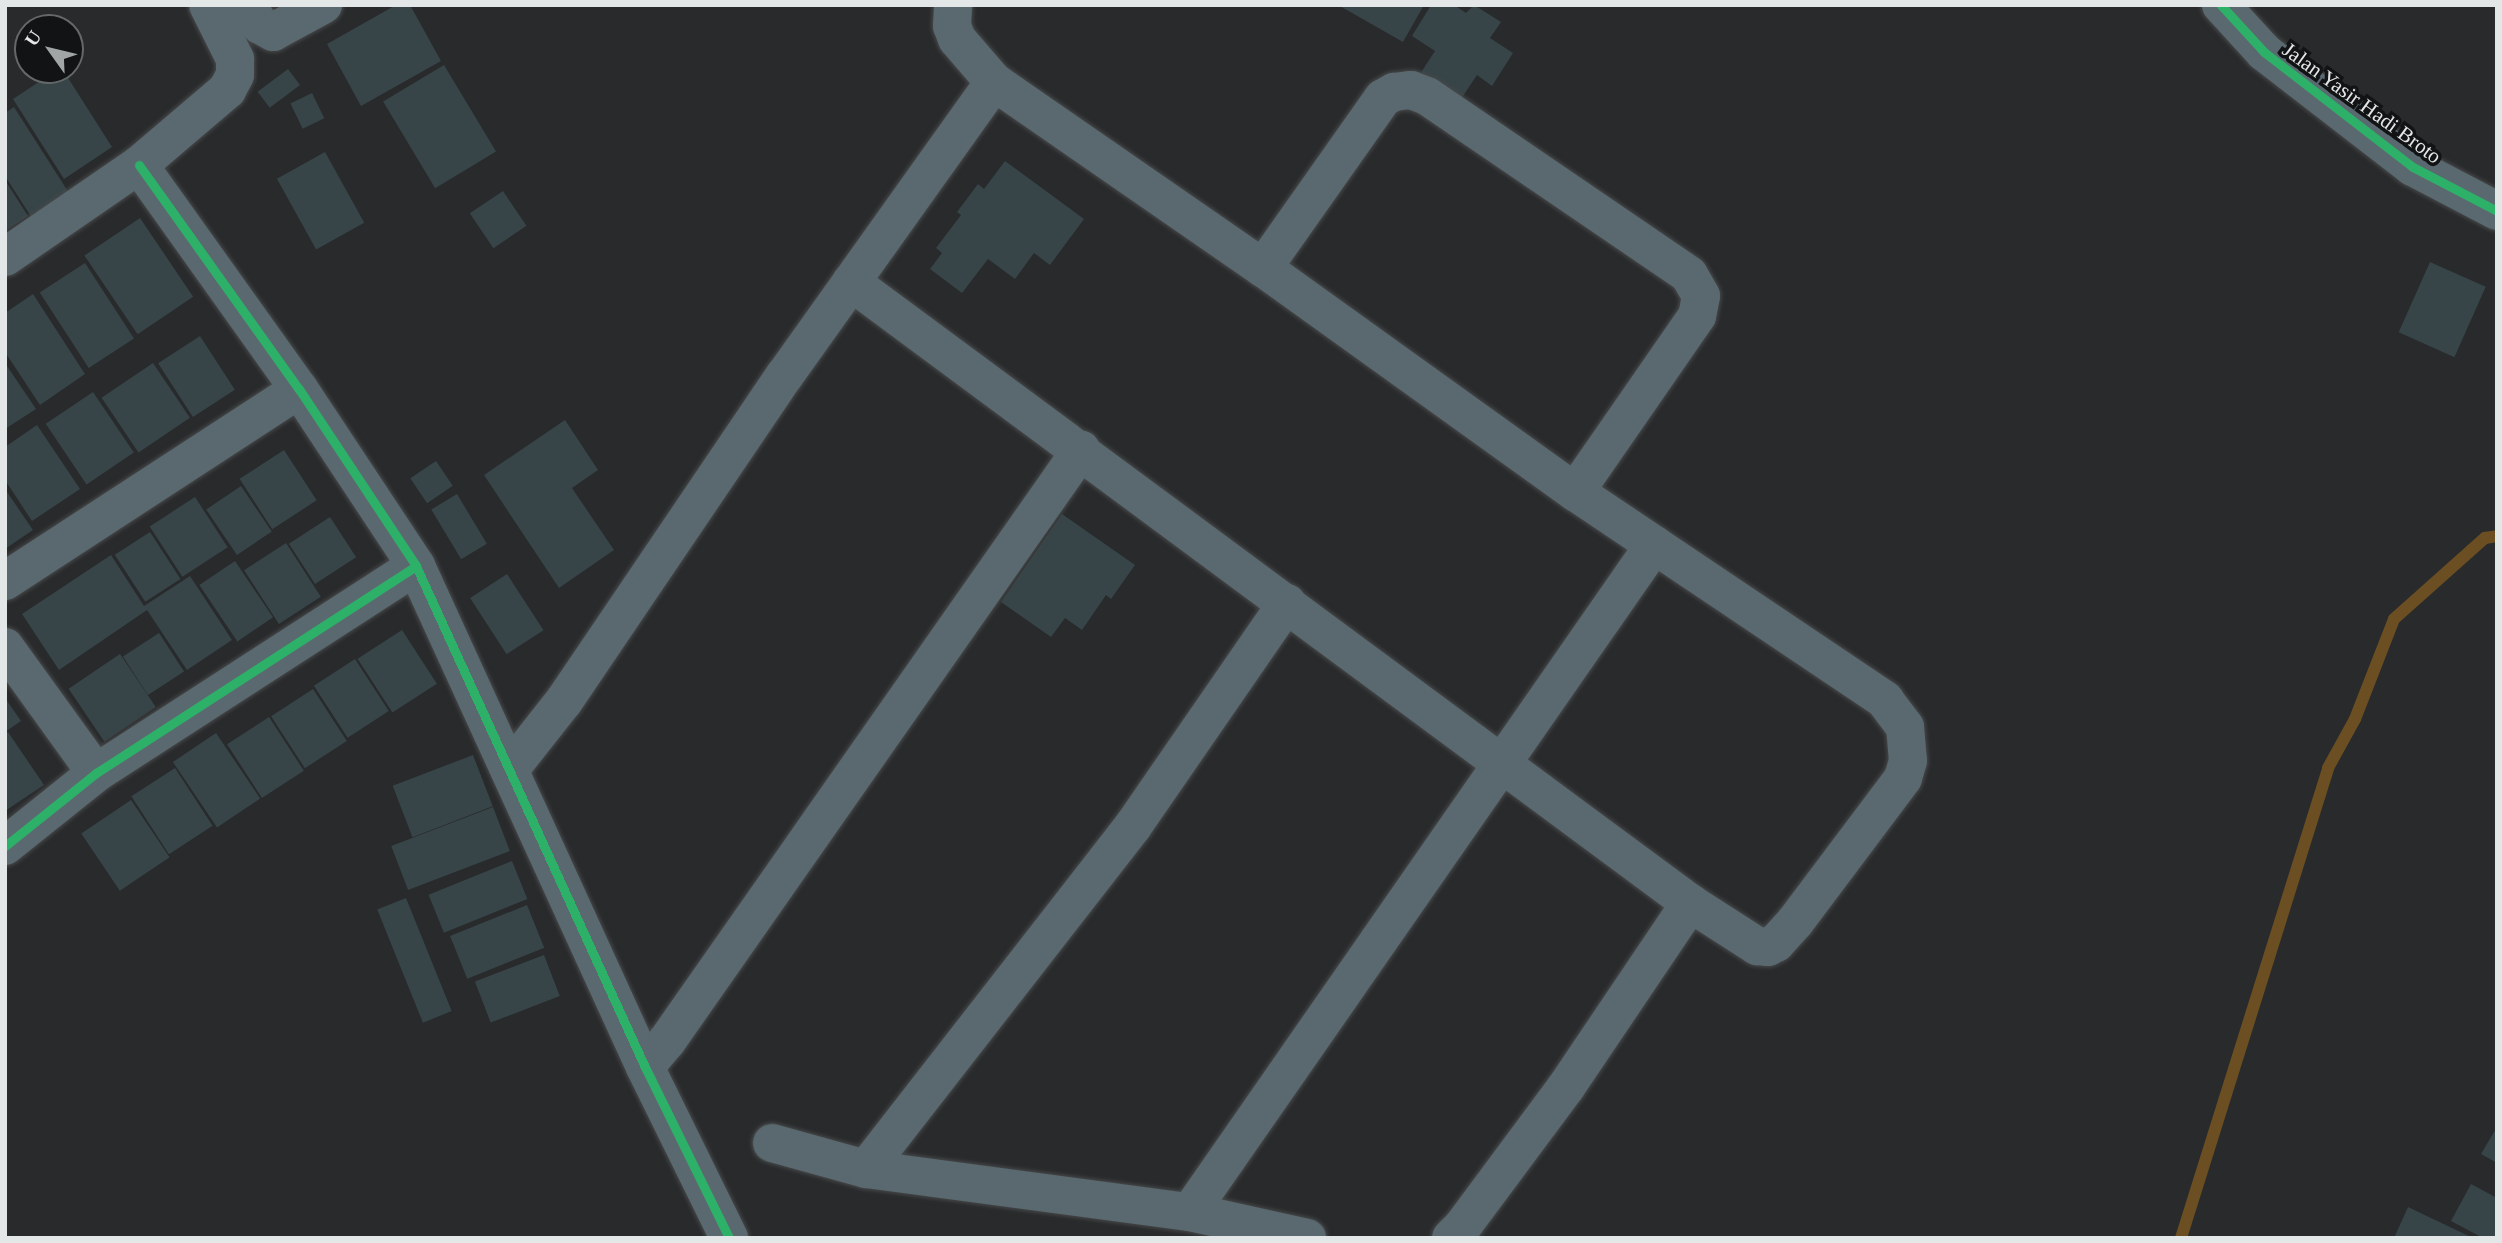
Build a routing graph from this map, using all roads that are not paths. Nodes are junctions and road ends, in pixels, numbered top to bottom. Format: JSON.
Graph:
{"nodes":[{"id":1,"x":208,"y":5,"type":"edge"},
{"id":2,"x":323,"y":5,"type":"edge"},
{"id":3,"x":953,"y":5,"type":"edge"},
{"id":4,"x":2221,"y":5,"type":"edge"},
{"id":5,"x":251,"y":13,"type":"edge"},
{"id":6,"x":994,"y":82,"type":"junction"},
{"id":7,"x":139,"y":165,"type":"junction"},
{"id":8,"x":2497,"y":211,"type":"edge"},
{"id":9,"x":5,"y":257,"type":"edge"},
{"id":10,"x":1263,"y":268,"type":"junction"},
{"id":11,"x":851,"y":282,"type":"junction"},
{"id":12,"x":299,"y":389,"type":"junction"},
{"id":13,"x":1081,"y":450,"type":"junction"},
{"id":14,"x":1575,"y":492,"type":"junction"},
{"id":15,"x":1654,"y":545,"type":"junction"},
{"id":16,"x":416,"y":566,"type":"junction"},
{"id":17,"x":5,"y":582,"type":"edge"},
{"id":18,"x":1287,"y":603,"type":"junction"},
{"id":19,"x":5,"y":647,"type":"edge"},
{"id":20,"x":1504,"y":763,"type":"junction"},
{"id":21,"x":511,"y":768,"type":"junction"},
{"id":22,"x":96,"y":773,"type":"junction"},
{"id":23,"x":5,"y":846,"type":"edge"},
{"id":24,"x":1690,"y":903,"type":"junction"},
{"id":25,"x":645,"y":1067,"type":"junction"},
{"id":26,"x":772,"y":1143,"type":"dead end"},
{"id":27,"x":866,"y":1169,"type":"junction"},
{"id":28,"x":1190,"y":1212,"type":"junction"},
{"id":29,"x":729,"y":1238,"type":"edge"},
{"id":30,"x":1307,"y":1238,"type":"edge"},
{"id":31,"x":1451,"y":1238,"type":"edge"}],
"edges":[{"from":1,"to":7,"type":"street"},
{"from":2,"to":5,"type":"street"},
{"from":3,"to":6,"type":"street"},
{"from":4,"to":8,"type":"street","name":"Jalan Yasir Hadi Broto"},
{"from":6,"to":10,"type":"street"},
{"from":6,"to":11,"type":"street"},
{"from":7,"to":9,"type":"street"},
{"from":7,"to":12,"type":"street"},
{"from":10,"to":14,"type":"street"},
{"from":10,"to":14,"type":"street"},
{"from":11,"to":13,"type":"street"},
{"from":11,"to":21,"type":"street"},
{"from":12,"to":16,"type":"street"},
{"from":12,"to":17,"type":"street"},
{"from":13,"to":18,"type":"street"},
{"from":13,"to":25,"type":"street"},
{"from":14,"to":15,"type":"street"},
{"from":15,"to":20,"type":"street"},
{"from":15,"to":24,"type":"street"},
{"from":16,"to":21,"type":"street"},
{"from":16,"to":22,"type":"street"},
{"from":18,"to":20,"type":"street"},
{"from":18,"to":27,"type":"street"},
{"from":19,"to":22,"type":"street"},
{"from":20,"to":24,"type":"street"},
{"from":20,"to":28,"type":"street"},
{"from":21,"to":25,"type":"street"},
{"from":22,"to":23,"type":"street"},
{"from":24,"to":31,"type":"street"},
{"from":25,"to":29,"type":"street"},
{"from":26,"to":27,"type":"street"},
{"from":27,"to":28,"type":"street"},
{"from":28,"to":30,"type":"street"}]}
